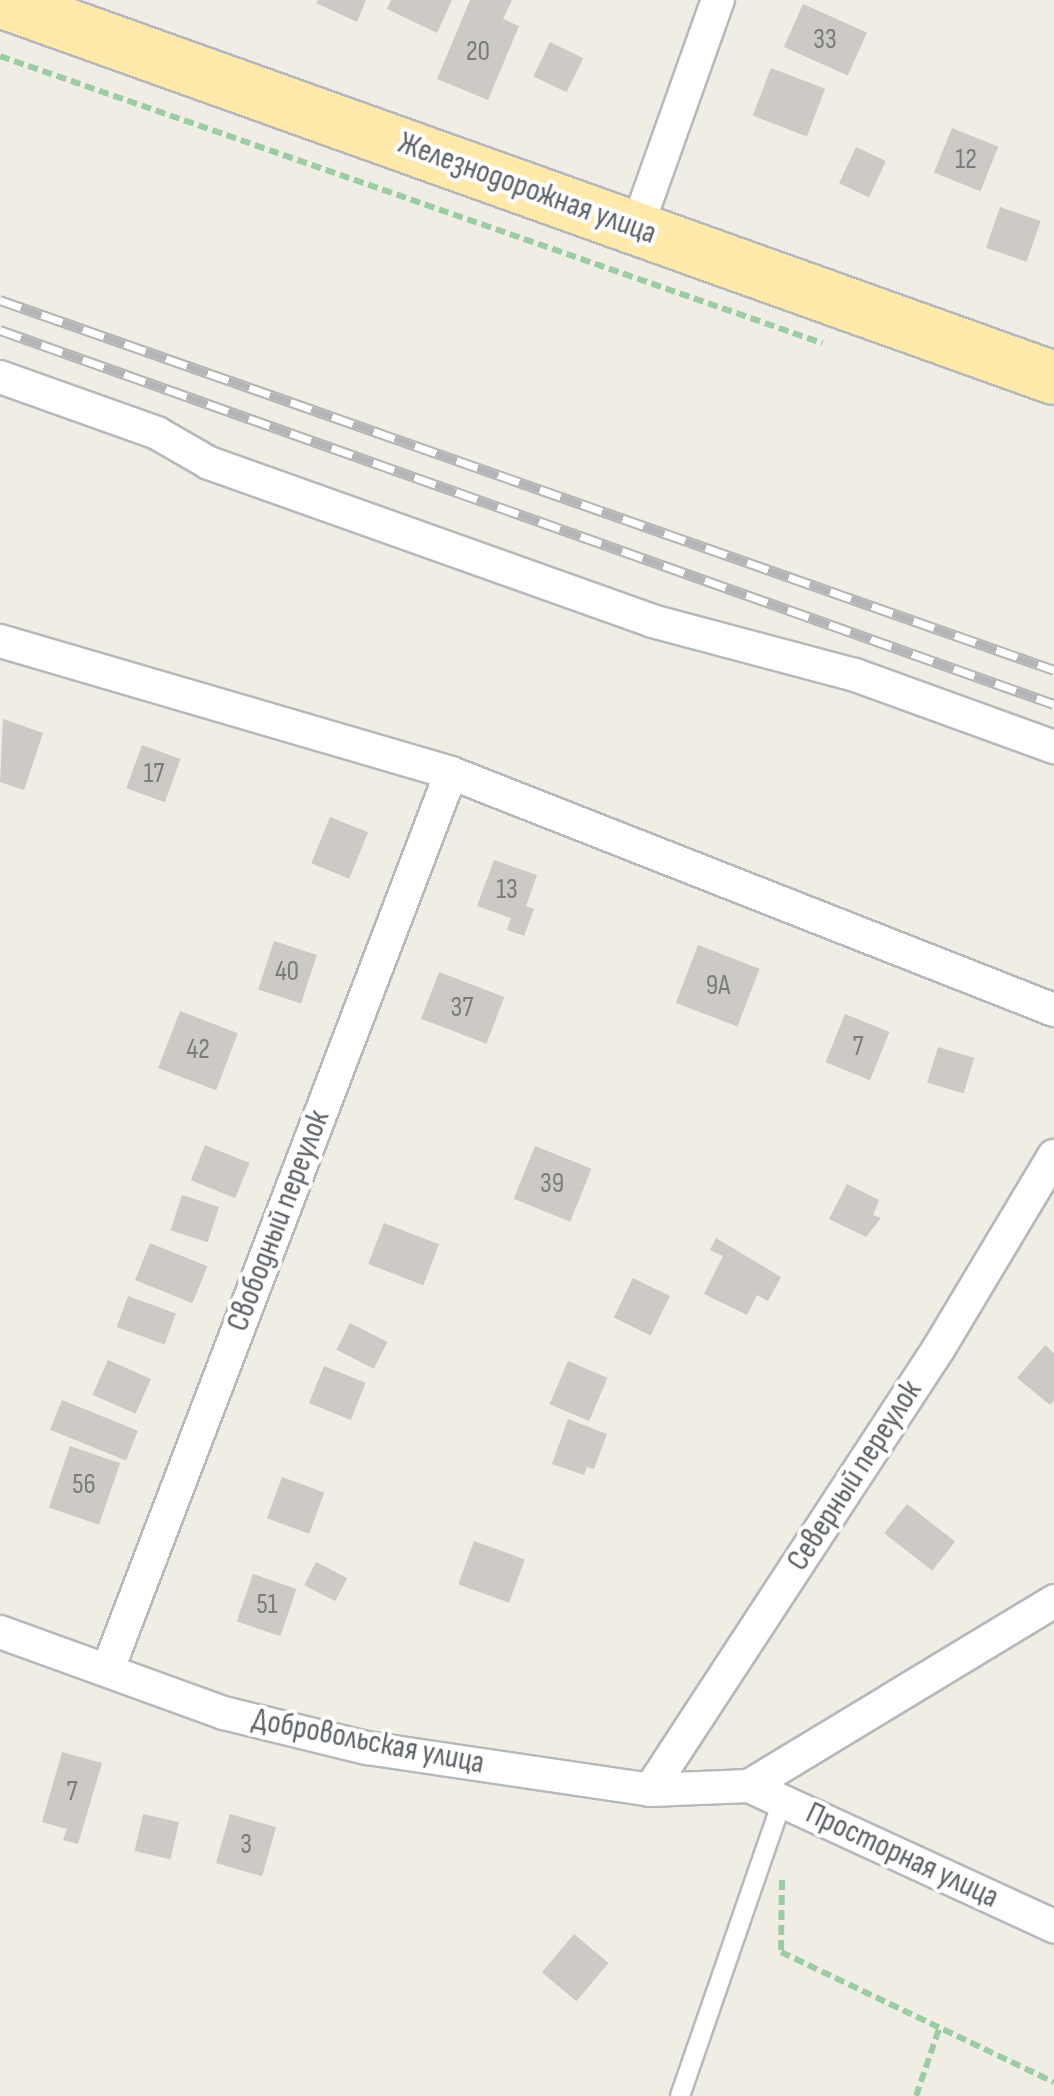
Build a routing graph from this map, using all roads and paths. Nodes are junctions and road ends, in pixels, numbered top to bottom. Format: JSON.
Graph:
{"nodes":[{"id":1,"x":718,"y":0,"type":"edge"},
{"id":2,"x":0,"y":2,"type":"edge"},
{"id":3,"x":0,"y":56,"type":"edge"},
{"id":4,"x":637,"y":227,"type":"junction"},
{"id":5,"x":828,"y":345,"type":"dead end"},
{"id":6,"x":0,"y":377,"type":"edge"},
{"id":7,"x":1054,"y":378,"type":"edge"},
{"id":8,"x":0,"y":640,"type":"edge"},
{"id":9,"x":1054,"y":747,"type":"edge"},
{"id":10,"x":450,"y":772,"type":"junction"},
{"id":11,"x":1054,"y":1010,"type":"edge"},
{"id":12,"x":1054,"y":1156,"type":"edge"},
{"id":13,"x":1054,"y":1601,"type":"edge"},
{"id":14,"x":0,"y":1632,"type":"edge"},
{"id":15,"x":108,"y":1669,"type":"junction"},
{"id":16,"x":750,"y":1786,"type":"junction"},
{"id":17,"x":650,"y":1790,"type":"junction"},
{"id":18,"x":782,"y":1801,"type":"junction"},
{"id":19,"x":782,"y":1876,"type":"dead end"},
{"id":20,"x":1054,"y":1926,"type":"edge"},
{"id":21,"x":939,"y":2030,"type":"junction"},
{"id":22,"x":1054,"y":2082,"type":"edge"},
{"id":23,"x":680,"y":2096,"type":"edge"},
{"id":24,"x":916,"y":2096,"type":"edge"}],
"edges":[{"from":1,"to":4,"type":"street"},
{"from":2,"to":4,"type":"main road","name":"Железнодорожная улица"},
{"from":3,"to":5,"type":"path"},
{"from":4,"to":7,"type":"main road","name":"Железнодорожная улица"},
{"from":6,"to":9,"type":"street"},
{"from":8,"to":10,"type":"street"},
{"from":10,"to":11,"type":"street"},
{"from":10,"to":15,"type":"street","name":"Свободный переулок"},
{"from":12,"to":17,"type":"street","name":"Северный переулок"},
{"from":13,"to":16,"type":"street"},
{"from":14,"to":15,"type":"street","name":"Добровольская улица"},
{"from":15,"to":17,"type":"street","name":"Добровольская улица"},
{"from":16,"to":17,"type":"street","name":"Добровольская улица"},
{"from":16,"to":18,"type":"street","name":"Просторная улица"},
{"from":18,"to":20,"type":"street","name":"Просторная улица"},
{"from":18,"to":23,"type":"lane"},
{"from":19,"to":21,"type":"path"},
{"from":21,"to":22,"type":"path"},
{"from":21,"to":24,"type":"path"}]}
